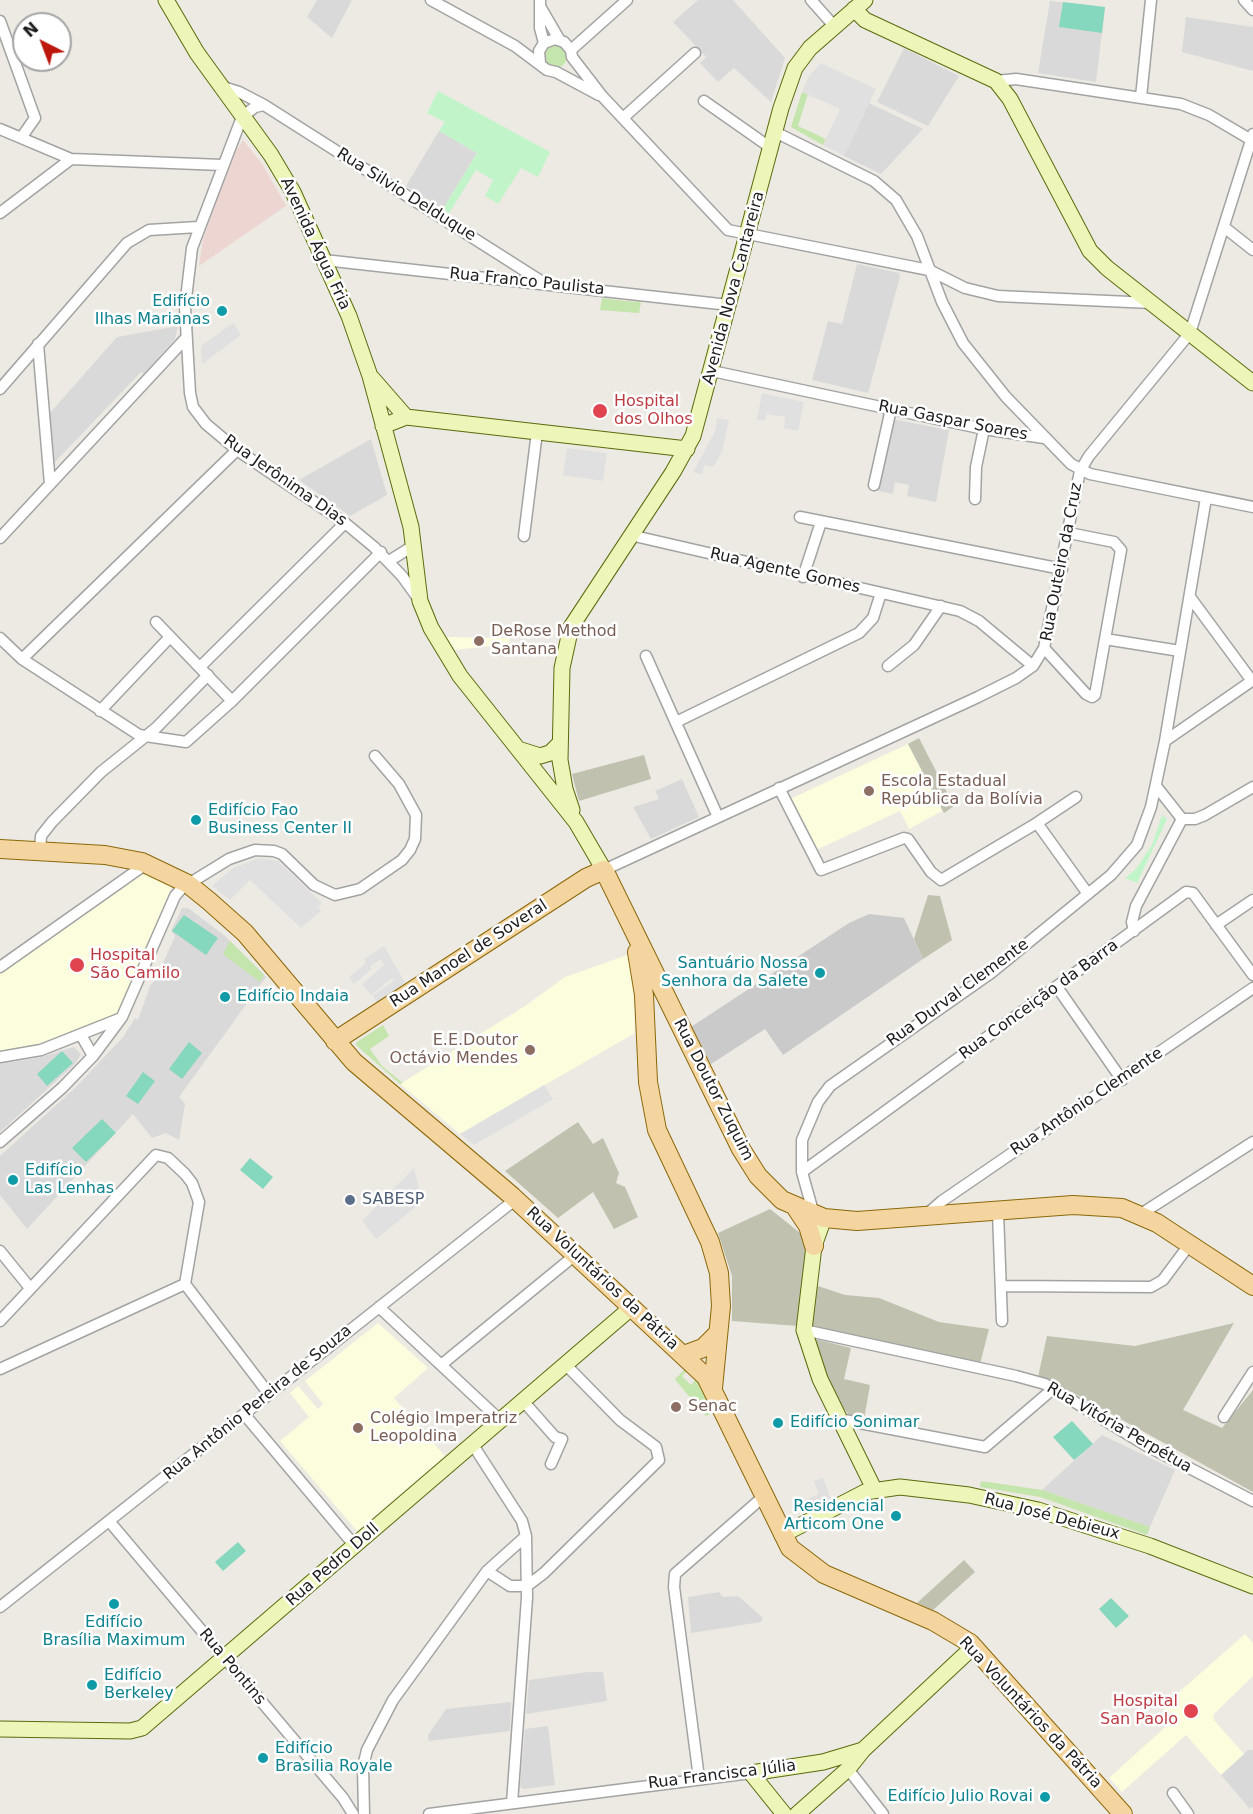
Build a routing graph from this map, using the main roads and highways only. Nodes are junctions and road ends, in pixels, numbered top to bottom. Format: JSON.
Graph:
{"nodes":[{"id":1,"x":166,"y":0,"type":"edge"},
{"id":2,"x":860,"y":5,"type":"edge"},
{"id":3,"x":370,"y":376,"type":"junction"},
{"id":4,"x":1253,"y":383,"type":"edge"},
{"id":5,"x":406,"y":417,"type":"junction"},
{"id":6,"x":383,"y":426,"type":"junction"},
{"id":7,"x":666,"y":447,"type":"junction"},
{"id":8,"x":687,"y":449,"type":"junction"},
{"id":9,"x":673,"y":472,"type":"junction"},
{"id":10,"x":560,"y":743,"type":"junction"},
{"id":11,"x":518,"y":749,"type":"junction"},
{"id":12,"x":528,"y":762,"type":"joint"},
{"id":13,"x":576,"y":822,"type":"junction"},
{"id":14,"x":0,"y":849,"type":"edge"},
{"id":15,"x":604,"y":870,"type":"junction"},
{"id":16,"x":638,"y":939,"type":"junction"},
{"id":17,"x":335,"y":1041,"type":"junction"},
{"id":18,"x":796,"y":1208,"type":"junction"},
{"id":19,"x":819,"y":1217,"type":"junction"},
{"id":20,"x":814,"y":1246,"type":"junction"},
{"id":21,"x":1253,"y":1286,"type":"edge"},
{"id":22,"x":630,"y":1308,"type":"junction"},
{"id":23,"x":718,"y":1333,"type":"junction"},
{"id":24,"x":684,"y":1355,"type":"junction"},
{"id":25,"x":713,"y":1388,"type":"junction"},
{"id":26,"x":874,"y":1489,"type":"junction"},
{"id":27,"x":782,"y":1535,"type":"junction"},
{"id":28,"x":1253,"y":1586,"type":"edge"},
{"id":29,"x":973,"y":1647,"type":"junction"},
{"id":30,"x":0,"y":1729,"type":"edge"},
{"id":31,"x":862,"y":1750,"type":"junction"},
{"id":32,"x":823,"y":1762,"type":"junction"},
{"id":33,"x":833,"y":1782,"type":"junction"},
{"id":34,"x":784,"y":1814,"type":"edge"},
{"id":35,"x":797,"y":1814,"type":"edge"},
{"id":36,"x":1123,"y":1814,"type":"edge"}],
"edges":[{"from":1,"to":3,"type":"main road","name":"Avenida Água Fria"},
{"from":2,"to":4,"type":"main road"},
{"from":2,"to":8,"type":"main road","name":"Avenida Nova Cantareira"},
{"from":3,"to":5,"type":"main road","name":"Avenida Água Fria"},
{"from":3,"to":6,"type":"main road","name":"Avenida Água Fria"},
{"from":5,"to":6,"type":"main road"},
{"from":5,"to":7,"type":"main road"},
{"from":6,"to":11,"type":"main road","name":"Avenida Água Fria"},
{"from":7,"to":8,"type":"main road"},
{"from":7,"to":9,"type":"main road"},
{"from":8,"to":9,"type":"main road","name":"Avenida Nova Cantareira"},
{"from":9,"to":10,"type":"main road","name":"Avenida Nova Cantareira"},
{"from":10,"to":11,"type":"main road"},
{"from":10,"to":13,"type":"main road","name":"Avenida Nova Cantareira"},
{"from":11,"to":12,"type":"main road","name":"Avenida Água Fria"},
{"from":12,"to":13,"type":"main road","name":"Rua Doutor Zuquim"},
{"from":13,"to":15,"type":"main road","name":"Rua Doutor Zuquim"},
{"from":14,"to":17,"type":"main road","name":"Rua Voluntários da Pátria"},
{"from":15,"to":16,"type":"main road","name":"Rua Doutor Zuquim"},
{"from":15,"to":17,"type":"main road","name":"Rua Manoel de Soveral"},
{"from":16,"to":18,"type":"main road","name":"Rua Doutor Zuquim"},
{"from":16,"to":23,"type":"main road"},
{"from":17,"to":22,"type":"main road","name":"Rua Voluntários da Pátria"},
{"from":18,"to":19,"type":"main road","name":"Rua Doutor Zuquim"},
{"from":18,"to":20,"type":"main road"},
{"from":19,"to":20,"type":"main road"},
{"from":19,"to":21,"type":"main road","name":"Rua Doutor Zuquim"},
{"from":20,"to":26,"type":"main road"},
{"from":22,"to":24,"type":"main road","name":"Rua Voluntários da Pátria"},
{"from":22,"to":30,"type":"main road","name":"Rua Pedro Doll"},
{"from":23,"to":24,"type":"main road"},
{"from":23,"to":25,"type":"main road"},
{"from":24,"to":25,"type":"main road","name":"Rua Voluntários da Pátria"},
{"from":25,"to":27,"type":"main road","name":"Rua Voluntários da Pátria"},
{"from":26,"to":27,"type":"main road","name":"Rua José Debieux"},
{"from":26,"to":28,"type":"main road","name":"Rua José Debieux"},
{"from":27,"to":29,"type":"main road","name":"Rua Voluntários da Pátria"},
{"from":29,"to":31,"type":"main road","name":"Rua Francisca Júlia"},
{"from":29,"to":36,"type":"main road","name":"Rua Voluntários da Pátria"},
{"from":31,"to":32,"type":"main road","name":"Rua Francisca Júlia"},
{"from":31,"to":33,"type":"main road"},
{"from":32,"to":33,"type":"main road"},
{"from":32,"to":34,"type":"main road","name":"Rua Francisca Júlia"},
{"from":33,"to":35,"type":"main road"}]}
